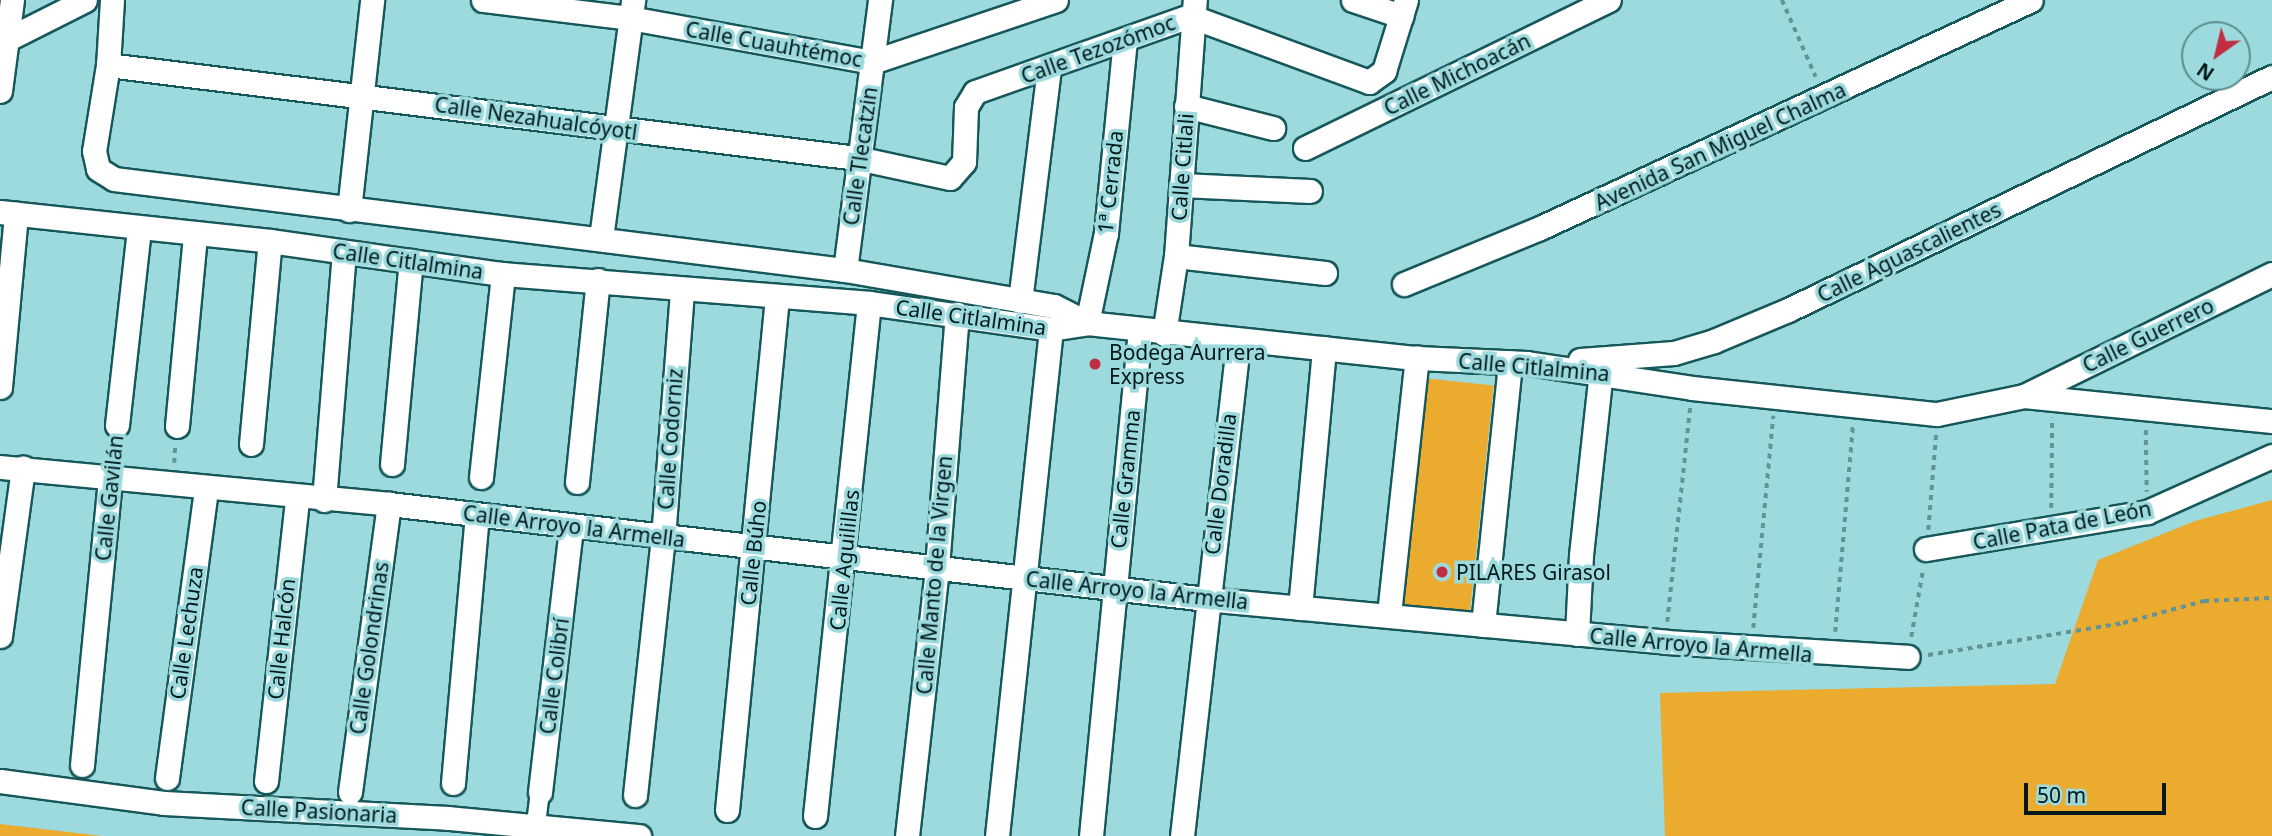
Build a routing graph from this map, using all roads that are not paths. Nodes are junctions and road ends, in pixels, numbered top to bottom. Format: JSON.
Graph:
{"nodes":[{"id":1,"x":12,"y":0,"type":"edge"},
{"id":2,"x":85,"y":0,"type":"edge"},
{"id":3,"x":113,"y":0,"type":"edge"},
{"id":4,"x":372,"y":0,"type":"edge"},
{"id":5,"x":483,"y":0,"type":"edge"},
{"id":6,"x":880,"y":0,"type":"edge"},
{"id":7,"x":1056,"y":0,"type":"edge"},
{"id":8,"x":1353,"y":0,"type":"edge"},
{"id":9,"x":1609,"y":0,"type":"edge"},
{"id":10,"x":2031,"y":0,"type":"edge"},
{"id":11,"x":1191,"y":6,"type":"edge"},
{"id":12,"x":1404,"y":8,"type":"edge"},
{"id":13,"x":632,"y":9,"type":"edge"},
{"id":14,"x":1125,"y":40,"type":"junction"},
{"id":15,"x":3,"y":41,"type":"edge"},
{"id":16,"x":872,"y":62,"type":"junction"},
{"id":17,"x":108,"y":65,"type":"junction"},
{"id":18,"x":1049,"y":68,"type":"junction"},
{"id":19,"x":2272,"y":78,"type":"edge"},
{"id":20,"x":0,"y":91,"type":"edge"},
{"id":21,"x":362,"y":95,"type":"junction"},
{"id":22,"x":1186,"y":106,"type":"junction"},
{"id":23,"x":1273,"y":128,"type":"dead end"},
{"id":24,"x":615,"y":130,"type":"junction"},
{"id":25,"x":1305,"y":148,"type":"dead end"},
{"id":26,"x":857,"y":158,"type":"junction"},
{"id":27,"x":960,"y":172,"type":"joint"},
{"id":28,"x":1181,"y":185,"type":"junction"},
{"id":29,"x":1310,"y":191,"type":"dead end"},
{"id":30,"x":349,"y":210,"type":"junction"},
{"id":31,"x":8,"y":213,"type":"edge"},
{"id":32,"x":139,"y":230,"type":"junction"},
{"id":33,"x":195,"y":236,"type":"junction"},
{"id":34,"x":601,"y":238,"type":"junction"},
{"id":35,"x":270,"y":241,"type":"junction"},
{"id":36,"x":344,"y":252,"type":"junction"},
{"id":37,"x":1176,"y":256,"type":"junction"},
{"id":38,"x":411,"y":261,"type":"junction"},
{"id":39,"x":845,"y":270,"type":"junction"},
{"id":40,"x":1325,"y":273,"type":"dead end"},
{"id":41,"x":503,"y":274,"type":"junction"},
{"id":42,"x":2272,"y":274,"type":"edge"},
{"id":43,"x":598,"y":280,"type":"junction"},
{"id":44,"x":1404,"y":284,"type":"dead end"},
{"id":45,"x":681,"y":291,"type":"junction"},
{"id":46,"x":777,"y":297,"type":"junction"},
{"id":47,"x":1020,"y":301,"type":"junction"},
{"id":48,"x":869,"y":303,"type":"junction"},
{"id":49,"x":957,"y":314,"type":"junction"},
{"id":50,"x":1087,"y":323,"type":"junction"},
{"id":51,"x":1051,"y":329,"type":"junction"},
{"id":52,"x":1140,"y":330,"type":"junction"},
{"id":53,"x":1164,"y":334,"type":"junction"},
{"id":54,"x":1238,"y":341,"type":"junction"},
{"id":55,"x":1324,"y":348,"type":"junction"},
{"id":56,"x":1417,"y":358,"type":"junction"},
{"id":57,"x":1519,"y":363,"type":"junction"},
{"id":58,"x":1601,"y":372,"type":"junction"},
{"id":59,"x":0,"y":387,"type":"edge"},
{"id":60,"x":2024,"y":396,"type":"junction"},
{"id":61,"x":2272,"y":421,"type":"edge"},
{"id":62,"x":117,"y":425,"type":"dead end"},
{"id":63,"x":177,"y":426,"type":"road end"},
{"id":64,"x":251,"y":444,"type":"dead end"},
{"id":65,"x":2272,"y":456,"type":"edge"},
{"id":66,"x":392,"y":464,"type":"dead end"},
{"id":67,"x":0,"y":467,"type":"edge"},
{"id":68,"x":23,"y":468,"type":"junction"},
{"id":69,"x":481,"y":477,"type":"dead end"},
{"id":70,"x":110,"y":480,"type":"junction"},
{"id":71,"x":577,"y":482,"type":"dead end"},
{"id":72,"x":206,"y":489,"type":"junction"},
{"id":73,"x":297,"y":498,"type":"junction"},
{"id":74,"x":324,"y":500,"type":"junction"},
{"id":75,"x":389,"y":505,"type":"junction"},
{"id":76,"x":477,"y":515,"type":"junction"},
{"id":77,"x":571,"y":527,"type":"junction"},
{"id":78,"x":663,"y":538,"type":"junction"},
{"id":79,"x":754,"y":545,"type":"junction"},
{"id":80,"x":1926,"y":549,"type":"dead end"},
{"id":81,"x":845,"y":558,"type":"junction"},
{"id":82,"x":937,"y":567,"type":"junction"},
{"id":83,"x":1024,"y":577,"type":"junction"},
{"id":84,"x":1115,"y":589,"type":"junction"},
{"id":85,"x":1206,"y":598,"type":"junction"},
{"id":86,"x":1300,"y":608,"type":"junction"},
{"id":87,"x":1389,"y":614,"type":"junction"},
{"id":88,"x":1483,"y":625,"type":"junction"},
{"id":89,"x":1577,"y":635,"type":"junction"},
{"id":90,"x":0,"y":636,"type":"edge"},
{"id":91,"x":1908,"y":657,"type":"road end"},
{"id":92,"x":82,"y":765,"type":"dead end"},
{"id":93,"x":167,"y":778,"type":"dead end"},
{"id":94,"x":266,"y":780,"type":"dead end"},
{"id":95,"x":0,"y":781,"type":"edge"},
{"id":96,"x":453,"y":783,"type":"dead end"},
{"id":97,"x":350,"y":792,"type":"dead end"},
{"id":98,"x":540,"y":792,"type":"joint"},
{"id":99,"x":635,"y":795,"type":"dead end"},
{"id":100,"x":727,"y":810,"type":"dead end"},
{"id":101,"x":815,"y":816,"type":"dead end"},
{"id":102,"x":536,"y":824,"type":"junction"},
{"id":103,"x":639,"y":836,"type":"edge"},
{"id":104,"x":907,"y":836,"type":"edge"},
{"id":105,"x":997,"y":836,"type":"edge"},
{"id":106,"x":1091,"y":836,"type":"edge"},
{"id":107,"x":1182,"y":836,"type":"edge"}],
"edges":[{"from":1,"to":15,"type":"street"},
{"from":2,"to":15,"type":"street"},
{"from":3,"to":17,"type":"street"},
{"from":4,"to":21,"type":"street"},
{"from":5,"to":13,"type":"street","name":"Calle Cuauhtémoc"},
{"from":6,"to":16,"type":"street","name":"Calle Tlecatzin"},
{"from":7,"to":16,"type":"street","name":"Calle Cuauhtémoc"},
{"from":8,"to":12,"type":"street"},
{"from":9,"to":25,"type":"street","name":"Calle Michoacán"},
{"from":10,"to":44,"type":"street","name":"Avenida San Miguel Chalma"},
{"from":11,"to":12,"type":"street","name":"Calle Tezozómoc"},
{"from":11,"to":14,"type":"street","name":"Calle Tezozómoc"},
{"from":11,"to":22,"type":"street","name":"Calle Citlali"},
{"from":13,"to":16,"type":"street","name":"Calle Cuauhtémoc"},
{"from":13,"to":24,"type":"street"},
{"from":14,"to":18,"type":"street","name":"Calle Tezozómoc"},
{"from":14,"to":50,"type":"street","name":"1ª Cerrada"},
{"from":15,"to":20,"type":"street"},
{"from":16,"to":26,"type":"street","name":"Calle Tlecatzin"},
{"from":17,"to":21,"type":"street","name":"Calle Nezahualcóyotl"},
{"from":17,"to":30,"type":"street"},
{"from":18,"to":27,"type":"street","name":"Calle Tezozómoc"},
{"from":18,"to":47,"type":"street"},
{"from":19,"to":57,"type":"street","name":"Calle Aguascalientes"},
{"from":21,"to":24,"type":"street","name":"Calle Nezahualcóyotl"},
{"from":21,"to":30,"type":"street"},
{"from":22,"to":23,"type":"street"},
{"from":22,"to":28,"type":"street","name":"Calle Citlali"},
{"from":24,"to":26,"type":"street","name":"Calle Nezahualcóyotl"},
{"from":24,"to":34,"type":"street"},
{"from":26,"to":27,"type":"street","name":"Calle Nezahualcóyotl"},
{"from":26,"to":39,"type":"street","name":"Calle Tlecatzin"},
{"from":28,"to":29,"type":"street"},
{"from":28,"to":37,"type":"street","name":"Calle Citlali"},
{"from":30,"to":34,"type":"street"},
{"from":31,"to":32,"type":"street","name":"Calle Citlalmina"},
{"from":31,"to":59,"type":"street"},
{"from":32,"to":33,"type":"street","name":"Calle Citlalmina"},
{"from":32,"to":62,"type":"street","name":"Calle Gavilán"},
{"from":33,"to":35,"type":"street","name":"Calle Citlalmina"},
{"from":33,"to":63,"type":"street"},
{"from":34,"to":39,"type":"street"},
{"from":35,"to":36,"type":"street","name":"Calle Citlalmina"},
{"from":35,"to":64,"type":"street"},
{"from":36,"to":38,"type":"street","name":"Calle Citlalmina"},
{"from":36,"to":74,"type":"street"},
{"from":37,"to":40,"type":"street"},
{"from":37,"to":53,"type":"street","name":"Calle Citlali"},
{"from":38,"to":41,"type":"street","name":"Calle Citlalmina"},
{"from":38,"to":66,"type":"street"},
{"from":39,"to":47,"type":"street"},
{"from":41,"to":43,"type":"street","name":"Calle Citlalmina"},
{"from":41,"to":69,"type":"street"},
{"from":42,"to":60,"type":"street","name":"Calle Guerrero"},
{"from":43,"to":45,"type":"street","name":"Calle Citlalmina"},
{"from":43,"to":71,"type":"street"},
{"from":45,"to":46,"type":"street","name":"Calle Citlalmina"},
{"from":45,"to":78,"type":"street","name":"Calle Codorniz"},
{"from":46,"to":48,"type":"street","name":"Calle Citlalmina"},
{"from":46,"to":79,"type":"street","name":"Calle Búho"},
{"from":47,"to":50,"type":"street"},
{"from":48,"to":49,"type":"street","name":"Calle Citlalmina"},
{"from":48,"to":81,"type":"street","name":"Calle Aguilillas"},
{"from":49,"to":51,"type":"street","name":"Calle Citlalmina"},
{"from":49,"to":82,"type":"street","name":"Calle Manto de la Virgen"},
{"from":50,"to":51,"type":"street","name":"Calle Citlalmina"},
{"from":50,"to":52,"type":"street","name":"Calle Citlalmina"},
{"from":51,"to":83,"type":"street"},
{"from":52,"to":53,"type":"street","name":"Calle Citlalmina"},
{"from":52,"to":84,"type":"street","name":"Calle Gramma"},
{"from":53,"to":54,"type":"street","name":"Calle Citlalmina"},
{"from":54,"to":55,"type":"street","name":"Calle Citlalmina"},
{"from":54,"to":85,"type":"street","name":"Calle Doradilla"},
{"from":55,"to":56,"type":"street","name":"Calle Citlalmina"},
{"from":55,"to":86,"type":"street"},
{"from":56,"to":57,"type":"street","name":"Calle Citlalmina"},
{"from":56,"to":87,"type":"street"},
{"from":57,"to":58,"type":"street","name":"Calle Citlalmina"},
{"from":57,"to":88,"type":"street"},
{"from":58,"to":60,"type":"street","name":"Calle Citlalmina"},
{"from":58,"to":89,"type":"street"},
{"from":60,"to":61,"type":"street"},
{"from":65,"to":80,"type":"street","name":"Calle Pata de León"},
{"from":67,"to":68,"type":"street","name":"Calle Arroyo la Armella"},
{"from":68,"to":70,"type":"street","name":"Calle Arroyo la Armella"},
{"from":68,"to":90,"type":"street"},
{"from":70,"to":72,"type":"street","name":"Calle Arroyo la Armella"},
{"from":70,"to":92,"type":"street","name":"Calle Gavilán"},
{"from":72,"to":73,"type":"street","name":"Calle Arroyo la Armella"},
{"from":72,"to":93,"type":"street","name":"Calle Lechuza"},
{"from":73,"to":74,"type":"street","name":"Calle Arroyo la Armella"},
{"from":73,"to":94,"type":"street","name":"Calle Halcón"},
{"from":74,"to":75,"type":"street","name":"Calle Arroyo la Armella"},
{"from":75,"to":76,"type":"street","name":"Calle Arroyo la Armella"},
{"from":75,"to":97,"type":"street","name":"Calle Golondrinas"},
{"from":76,"to":77,"type":"street","name":"Calle Arroyo la Armella"},
{"from":76,"to":96,"type":"street"},
{"from":77,"to":78,"type":"street","name":"Calle Arroyo la Armella"},
{"from":77,"to":98,"type":"street","name":"Calle Colibrí"},
{"from":78,"to":79,"type":"street","name":"Calle Arroyo la Armella"},
{"from":78,"to":99,"type":"street","name":"Calle Codorniz"},
{"from":79,"to":81,"type":"street","name":"Calle Arroyo la Armella"},
{"from":79,"to":100,"type":"street","name":"Calle Búho"},
{"from":81,"to":82,"type":"street","name":"Calle Arroyo la Armella"},
{"from":81,"to":101,"type":"street","name":"Calle Aguilillas"},
{"from":82,"to":83,"type":"street","name":"Calle Arroyo la Armella"},
{"from":82,"to":104,"type":"street","name":"Calle Manto de la Virgen"},
{"from":83,"to":84,"type":"street","name":"Calle Arroyo la Armella"},
{"from":83,"to":105,"type":"street"},
{"from":84,"to":85,"type":"street","name":"Calle Arroyo la Armella"},
{"from":84,"to":106,"type":"street","name":"Calle Gramma"},
{"from":85,"to":86,"type":"street","name":"Calle Arroyo la Armella"},
{"from":85,"to":107,"type":"street","name":"Calle Doradilla"},
{"from":86,"to":87,"type":"street","name":"Calle Arroyo la Armella"},
{"from":87,"to":88,"type":"street","name":"Calle Arroyo la Armella"},
{"from":88,"to":89,"type":"street","name":"Calle Arroyo la Armella"},
{"from":89,"to":91,"type":"street","name":"Calle Arroyo la Armella"},
{"from":95,"to":102,"type":"street","name":"Calle Pasionaria"},
{"from":98,"to":102,"type":"street","name":"Calle Colibrí"},
{"from":102,"to":103,"type":"street","name":"Calle Pasionaria"}]}
